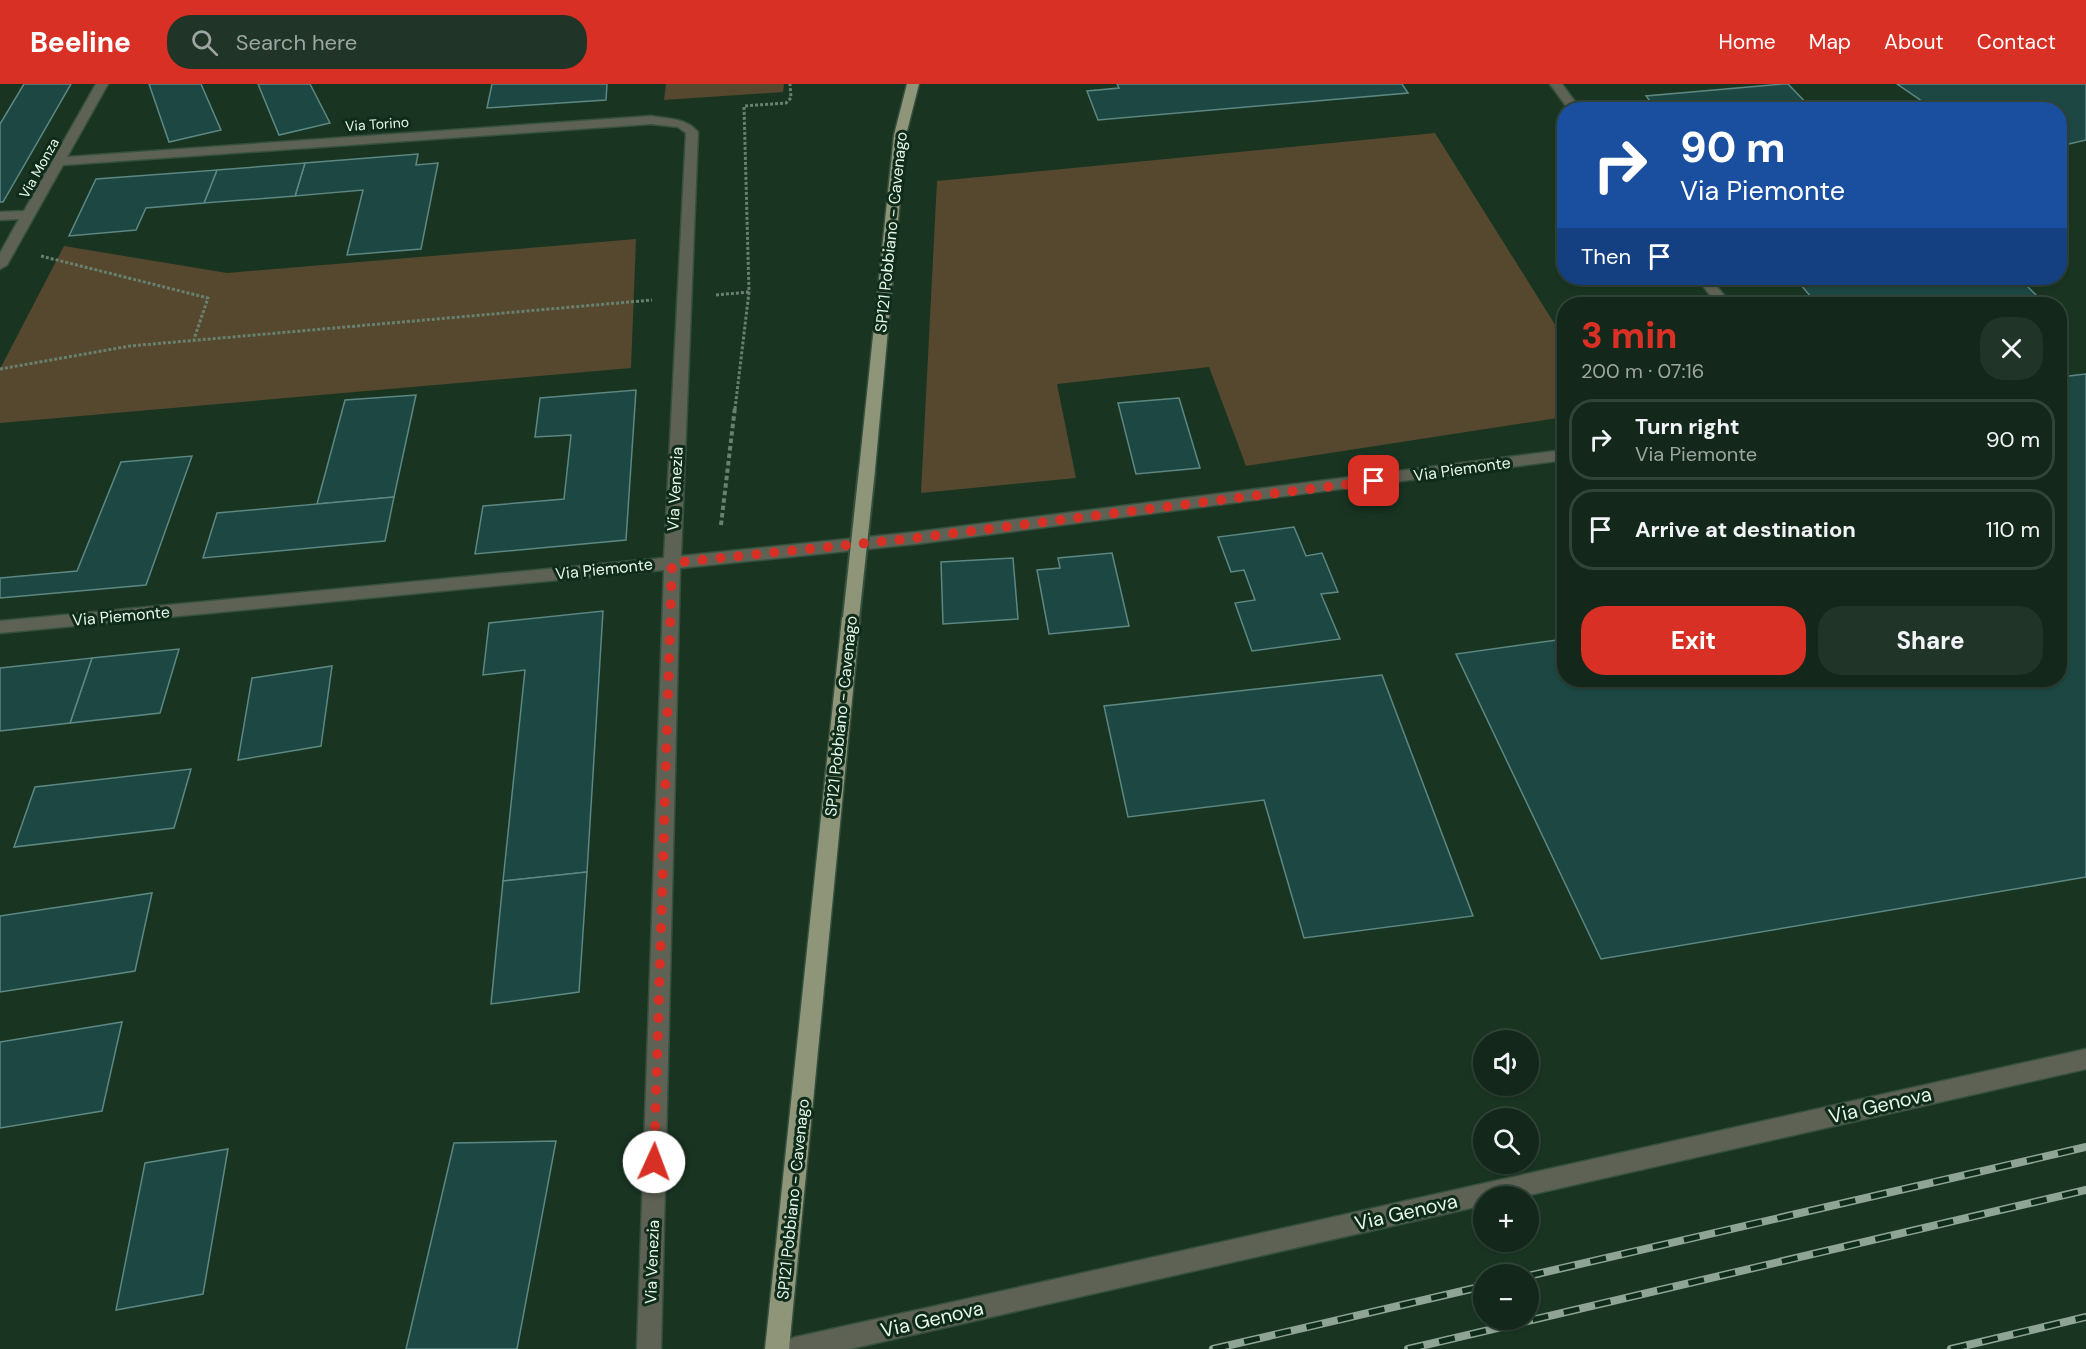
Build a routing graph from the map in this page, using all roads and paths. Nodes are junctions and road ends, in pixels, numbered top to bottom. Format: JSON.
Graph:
{"nodes":[{"id":1,"x":102,"y":84,"type":"edge"},
{"id":2,"x":790,"y":84,"type":"edge"},
{"id":3,"x":914,"y":84,"type":"edge"},
{"id":4,"x":1556,"y":84,"type":"edge"},
{"id":5,"x":1569,"y":102,"type":"edge"},
{"id":6,"x":692,"y":132,"type":"joint"},
{"id":7,"x":60,"y":161,"type":"junction"},
{"id":8,"x":29,"y":215,"type":"junction"},
{"id":9,"x":0,"y":216,"type":"edge"},
{"id":10,"x":10,"y":248,"type":"junction"},
{"id":11,"x":0,"y":265,"type":"edge"},
{"id":12,"x":1709,"y":285,"type":"edge"},
{"id":13,"x":749,"y":292,"type":"junction"},
{"id":14,"x":684,"y":297,"type":"junction"},
{"id":15,"x":1718,"y":297,"type":"edge"},
{"id":16,"x":195,"y":339,"type":"junction"},
{"id":17,"x":0,"y":369,"type":"edge"},
{"id":18,"x":1557,"y":456,"type":"edge"},
{"id":19,"x":721,"y":525,"type":"dead end"},
{"id":20,"x":672,"y":563,"type":"junction"},
{"id":21,"x":0,"y":627,"type":"edge"},
{"id":22,"x":2086,"y":1059,"type":"edge"},
{"id":23,"x":649,"y":1349,"type":"edge"},
{"id":24,"x":777,"y":1349,"type":"edge"},
{"id":25,"x":796,"y":1349,"type":"edge"}],
"edges":[{"from":1,"to":7,"type":"street","name":"Via Monza"},
{"from":2,"to":13,"type":"path"},
{"from":3,"to":24,"type":"main road","name":"SP121 Pobbiano - Cavenago","bridge":true},
{"from":4,"to":5,"type":"street"},
{"from":6,"to":7,"type":"street","name":"Via Torino"},
{"from":6,"to":14,"type":"street","name":"Via Venezia"},
{"from":7,"to":8,"type":"street","name":"Via Monza"},
{"from":8,"to":9,"type":"street"},
{"from":8,"to":10,"type":"street","name":"Via Monza"},
{"from":10,"to":11,"type":"street","name":"Via Monza"},
{"from":10,"to":16,"type":"path"},
{"from":12,"to":15,"type":"street"},
{"from":13,"to":14,"type":"path"},
{"from":13,"to":19,"type":"path"},
{"from":14,"to":16,"type":"path"},
{"from":14,"to":20,"type":"street","name":"Via Venezia"},
{"from":16,"to":17,"type":"path"},
{"from":18,"to":20,"type":"street","name":"Via Piemonte"},
{"from":20,"to":21,"type":"street","name":"Via Piemonte"},
{"from":20,"to":23,"type":"street","name":"Via Venezia"},
{"from":22,"to":25,"type":"street","name":"Via Genova"}]}
